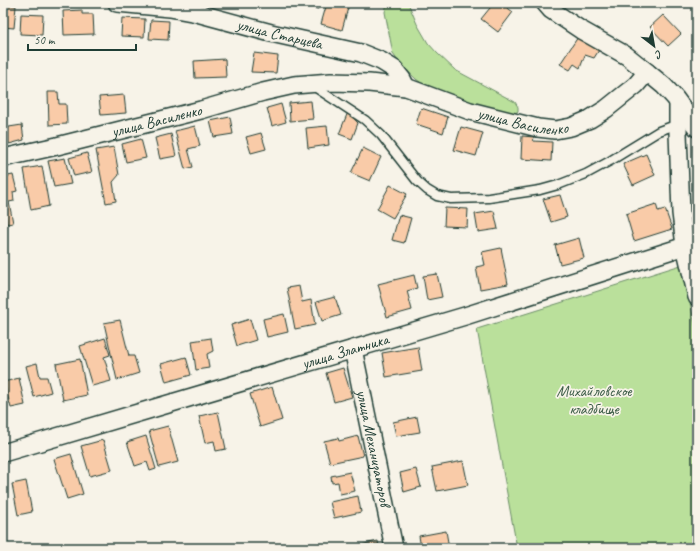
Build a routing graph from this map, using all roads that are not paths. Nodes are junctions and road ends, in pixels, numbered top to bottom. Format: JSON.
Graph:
{"nodes":[{"id":1,"x":118,"y":3,"type":"edge"},
{"id":2,"x":545,"y":3,"type":"edge"},
{"id":3,"x":647,"y":72,"type":"junction"},
{"id":4,"x":309,"y":83,"type":"junction"},
{"id":5,"x":406,"y":87,"type":"junction"},
{"id":6,"x":678,"y":103,"type":"junction"},
{"id":7,"x":678,"y":124,"type":"junction"},
{"id":8,"x":697,"y":128,"type":"edge"},
{"id":9,"x":3,"y":158,"type":"edge"},
{"id":10,"x":686,"y":246,"type":"junction"},
{"id":11,"x":697,"y":297,"type":"edge"},
{"id":12,"x":353,"y":349,"type":"junction"},
{"id":13,"x":3,"y":453,"type":"edge"},
{"id":14,"x":394,"y":548,"type":"edge"}],
"edges":[{"from":1,"to":5,"type":"street","name":"улица Старцева"},
{"from":2,"to":3,"type":"street"},
{"from":3,"to":5,"type":"street","name":"улица Василенко"},
{"from":3,"to":6,"type":"street"},
{"from":4,"to":5,"type":"street","name":"улица Василенко"},
{"from":4,"to":7,"type":"lane"},
{"from":4,"to":9,"type":"street","name":"улица Василенко"},
{"from":6,"to":7,"type":"street"},
{"from":6,"to":8,"type":"street"},
{"from":7,"to":10,"type":"street"},
{"from":10,"to":11,"type":"street"},
{"from":10,"to":12,"type":"street","name":"улица Златника"},
{"from":12,"to":13,"type":"street","name":"улица Златника"},
{"from":12,"to":14,"type":"street","name":"улица Механизаторов"}]}
